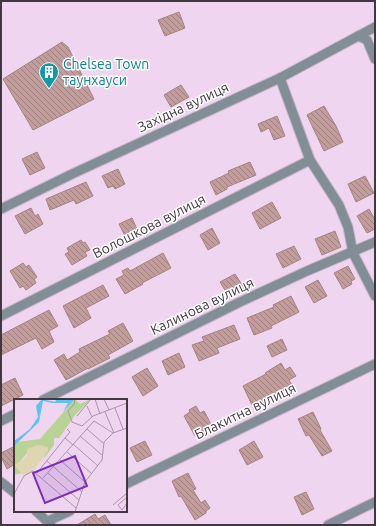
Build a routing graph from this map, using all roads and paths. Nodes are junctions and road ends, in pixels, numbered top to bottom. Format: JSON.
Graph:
{"nodes":[{"id":1,"x":375,"y":27,"type":"edge"},
{"id":2,"x":358,"y":36,"type":"junction"},
{"id":3,"x":375,"y":59,"type":"edge"},
{"id":4,"x":280,"y":78,"type":"junction"},
{"id":5,"x":310,"y":160,"type":"junction"},
{"id":6,"x":1,"y":209,"type":"edge"},
{"id":7,"x":375,"y":242,"type":"edge"},
{"id":8,"x":353,"y":253,"type":"junction"},
{"id":9,"x":375,"y":296,"type":"edge"},
{"id":10,"x":1,"y":316,"type":"edge"},
{"id":11,"x":375,"y":364,"type":"edge"},
{"id":12,"x":45,"y":399,"type":"edge"},
{"id":13,"x":14,"y":414,"type":"edge"},
{"id":14,"x":1,"y":421,"type":"edge"},
{"id":15,"x":1,"y":482,"type":"edge"},
{"id":16,"x":127,"y":484,"type":"edge"},
{"id":17,"x":14,"y":492,"type":"edge"},
{"id":18,"x":375,"y":502,"type":"edge"},
{"id":19,"x":37,"y":512,"type":"edge"},
{"id":20,"x":68,"y":512,"type":"edge"},
{"id":21,"x":49,"y":523,"type":"edge"},
{"id":22,"x":328,"y":525,"type":"edge"}],
"edges":[{"from":1,"to":2,"type":"street","name":"Західна вулиця"},
{"from":2,"to":3,"type":"street"},
{"from":2,"to":4,"type":"street","name":"Західна вулиця"},
{"from":4,"to":5,"type":"street"},
{"from":4,"to":6,"type":"street","name":"Західна вулиця"},
{"from":5,"to":8,"type":"street"},
{"from":5,"to":10,"type":"street","name":"Волошкова вулиця"},
{"from":7,"to":8,"type":"street","name":"Калинова вулиця"},
{"from":8,"to":9,"type":"street"},
{"from":8,"to":12,"type":"street","name":"Калинова вулиця"},
{"from":11,"to":16,"type":"street","name":"Блакитна вулиця"},
{"from":13,"to":14,"type":"street"},
{"from":15,"to":17,"type":"street"},
{"from":18,"to":22,"type":"street"},
{"from":19,"to":21,"type":"street"},
{"from":20,"to":21,"type":"street"}]}
